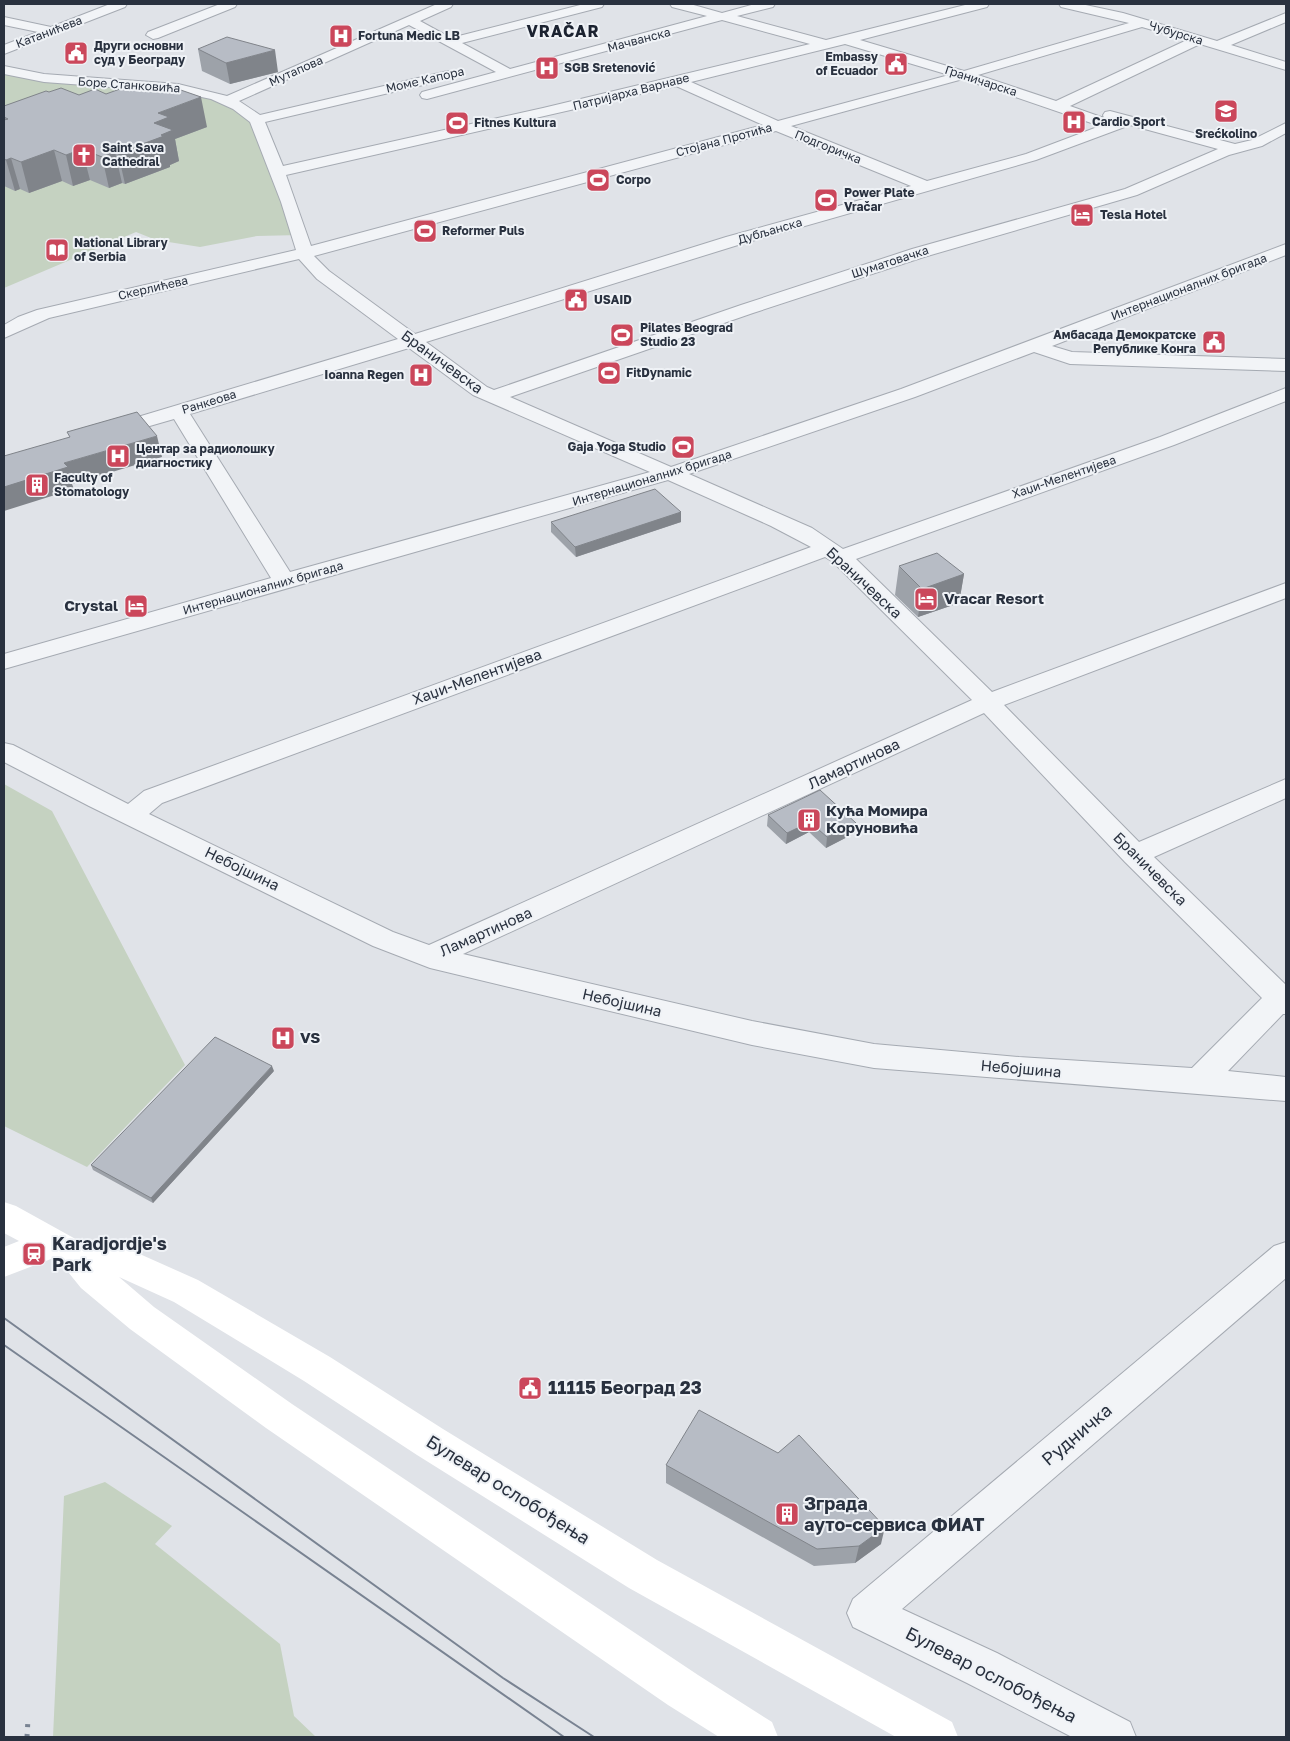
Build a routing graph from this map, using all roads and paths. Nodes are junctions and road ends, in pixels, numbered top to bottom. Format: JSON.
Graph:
{"nodes":[{"id":1,"x":122,"y":4,"type":"edge"},
{"id":2,"x":231,"y":4,"type":"edge"},
{"id":3,"x":447,"y":4,"type":"edge"},
{"id":4,"x":598,"y":4,"type":"edge"},
{"id":5,"x":676,"y":4,"type":"edge"},
{"id":6,"x":769,"y":4,"type":"edge"},
{"id":7,"x":982,"y":4,"type":"edge"},
{"id":8,"x":1065,"y":4,"type":"edge"},
{"id":9,"x":1131,"y":4,"type":"edge"},
{"id":10,"x":1109,"y":14,"type":"junction"},
{"id":11,"x":1286,"y":17,"type":"edge"},
{"id":12,"x":722,"y":18,"type":"junction"},
{"id":13,"x":409,"y":20,"type":"junction"},
{"id":14,"x":4,"y":21,"type":"edge"},
{"id":15,"x":1142,"y":23,"type":"junction"},
{"id":16,"x":52,"y":31,"type":"junction"},
{"id":17,"x":154,"y":35,"type":"dead end"},
{"id":18,"x":847,"y":40,"type":"junction"},
{"id":19,"x":1198,"y":40,"type":"junction"},
{"id":20,"x":450,"y":42,"type":"junction"},
{"id":21,"x":827,"y":45,"type":"junction"},
{"id":22,"x":1217,"y":46,"type":"junction"},
{"id":23,"x":4,"y":50,"type":"edge"},
{"id":24,"x":491,"y":64,"type":"junction"},
{"id":25,"x":1286,"y":66,"type":"edge"},
{"id":26,"x":4,"y":70,"type":"edge"},
{"id":27,"x":509,"y":74,"type":"junction"},
{"id":28,"x":964,"y":75,"type":"junction"},
{"id":29,"x":677,"y":81,"type":"junction"},
{"id":30,"x":427,"y":95,"type":"dead end"},
{"id":31,"x":228,"y":101,"type":"junction"},
{"id":32,"x":1063,"y":104,"type":"junction"},
{"id":33,"x":257,"y":120,"type":"junction"},
{"id":34,"x":1121,"y":123,"type":"junction"},
{"id":35,"x":776,"y":126,"type":"junction"},
{"id":36,"x":1286,"y":127,"type":"edge"},
{"id":37,"x":1234,"y":149,"type":"junction"},
{"id":38,"x":278,"y":172,"type":"junction"},
{"id":39,"x":925,"y":186,"type":"junction"},
{"id":40,"x":1286,"y":249,"type":"edge"},
{"id":41,"x":305,"y":253,"type":"junction"},
{"id":42,"x":4,"y":333,"type":"edge"},
{"id":43,"x":413,"y":340,"type":"junction"},
{"id":44,"x":1034,"y":346,"type":"junction"},
{"id":45,"x":1286,"y":366,"type":"edge"},
{"id":46,"x":1286,"y":394,"type":"edge"},
{"id":47,"x":492,"y":397,"type":"junction"},
{"id":48,"x":179,"y":411,"type":"junction"},
{"id":49,"x":87,"y":438,"type":"edge"},
{"id":50,"x":671,"y":474,"type":"junction"},
{"id":51,"x":835,"y":552,"type":"junction"},
{"id":52,"x":284,"y":581,"type":"junction"},
{"id":53,"x":1286,"y":590,"type":"edge"},
{"id":54,"x":4,"y":662,"type":"edge"},
{"id":55,"x":988,"y":702,"type":"junction"},
{"id":56,"x":4,"y":751,"type":"edge"},
{"id":57,"x":1286,"y":788,"type":"edge"},
{"id":58,"x":131,"y":815,"type":"junction"},
{"id":59,"x":1135,"y":856,"type":"junction"},
{"id":60,"x":430,"y":957,"type":"junction"},
{"id":61,"x":1283,"y":1000,"type":"edge"},
{"id":62,"x":1199,"y":1081,"type":"junction"},
{"id":63,"x":1286,"y":1089,"type":"edge"},
{"id":64,"x":4,"y":1216,"type":"edge"},
{"id":65,"x":65,"y":1250,"type":"junction"},
{"id":66,"x":1286,"y":1257,"type":"edge"},
{"id":67,"x":4,"y":1262,"type":"edge"},
{"id":68,"x":867,"y":1613,"type":"joint"},
{"id":69,"x":757,"y":1737,"type":"edge"},
{"id":70,"x":937,"y":1737,"type":"edge"},
{"id":71,"x":1114,"y":1737,"type":"edge"}],
"edges":[{"from":1,"to":16,"type":"street","name":"Катанићева"},
{"from":2,"to":17,"type":"street"},
{"from":3,"to":13,"type":"street","name":"Мутапова"},
{"from":4,"to":20,"type":"street"},
{"from":5,"to":12,"type":"street"},
{"from":6,"to":12,"type":"street","name":"Мачванска"},
{"from":7,"to":18,"type":"street","name":"Патријарха Варнаве"},
{"from":8,"to":10,"type":"street","name":"Чубурска"},
{"from":9,"to":10,"type":"street"},
{"from":10,"to":15,"type":"street","name":"Чубурска"},
{"from":11,"to":22,"type":"street"},
{"from":12,"to":21,"type":"street"},
{"from":12,"to":27,"type":"street","name":"Мачванска"},
{"from":13,"to":20,"type":"street"},
{"from":13,"to":31,"type":"street","name":"Мутапова"},
{"from":14,"to":16,"type":"street"},
{"from":15,"to":19,"type":"street","name":"Чубурска"},
{"from":15,"to":28,"type":"street","name":"Стојана Протића"},
{"from":16,"to":23,"type":"street","name":"Катанићева"},
{"from":18,"to":21,"type":"street","name":"Патријарха Варнаве"},
{"from":18,"to":28,"type":"street","name":"Граничарска"},
{"from":19,"to":22,"type":"street","name":"Чубурска"},
{"from":19,"to":32,"type":"street"},
{"from":20,"to":24,"type":"street"},
{"from":21,"to":29,"type":"street","name":"Патријарха Варнаве"},
{"from":22,"to":25,"type":"street","name":"Чубурска"},
{"from":24,"to":27,"type":"street"},
{"from":24,"to":33,"type":"street","name":"Моме Капора"},
{"from":26,"to":31,"type":"street","name":"Боре Станковића"},
{"from":27,"to":30,"type":"street","name":"Моме Капора"},
{"from":28,"to":32,"type":"street","name":"Граничарска"},
{"from":28,"to":35,"type":"street","name":"Стојана Протића"},
{"from":29,"to":35,"type":"street","name":"Подгоричка"},
{"from":29,"to":38,"type":"street","name":"Патријарха Варнаве"},
{"from":31,"to":33,"type":"street","name":"Боре Станковића"},
{"from":32,"to":34,"type":"street","name":"Граничарска"},
{"from":33,"to":38,"type":"street"},
{"from":34,"to":37,"type":"street","name":"Граничарска"},
{"from":34,"to":39,"type":"street","name":"Дубљанска"},
{"from":35,"to":39,"type":"street","name":"Подгоричка"},
{"from":35,"to":41,"type":"street","name":"Стојана Протића"},
{"from":36,"to":37,"type":"street","name":"Шуматовачка"},
{"from":37,"to":47,"type":"street","name":"Шуматовачка"},
{"from":38,"to":41,"type":"street"},
{"from":39,"to":43,"type":"street","name":"Дубљанска"},
{"from":40,"to":44,"type":"street","name":"Интернационалних бригада"},
{"from":41,"to":42,"type":"street","name":"Скерлићева"},
{"from":41,"to":43,"type":"street","name":"Браничевска"},
{"from":43,"to":47,"type":"street","name":"Браничевска"},
{"from":43,"to":48,"type":"street","name":"Ранкеова"},
{"from":44,"to":45,"type":"street"},
{"from":44,"to":50,"type":"street","name":"Интернационалних бригада"},
{"from":46,"to":51,"type":"street","name":"Хаџи-Мелентијева"},
{"from":47,"to":50,"type":"street","name":"Браничевска"},
{"from":48,"to":49,"type":"street","name":"Ранкеова"},
{"from":48,"to":52,"type":"street"},
{"from":50,"to":51,"type":"street","name":"Браничевска"},
{"from":50,"to":52,"type":"street","name":"Интернационалних бригада"},
{"from":51,"to":55,"type":"street","name":"Браничевска"},
{"from":51,"to":58,"type":"street","name":"Хаџи-Мелентијева"},
{"from":52,"to":54,"type":"street","name":"Интернационалних бригада"},
{"from":53,"to":55,"type":"street","name":"Ламартинова"},
{"from":55,"to":59,"type":"street","name":"Браничевска"},
{"from":55,"to":60,"type":"street","name":"Ламартинова"},
{"from":56,"to":58,"type":"street","name":"Небојшина"},
{"from":57,"to":59,"type":"street"},
{"from":58,"to":60,"type":"street","name":"Небојшина"},
{"from":59,"to":61,"type":"street","name":"Браничевска"},
{"from":60,"to":62,"type":"street","name":"Небојшина"},
{"from":61,"to":62,"type":"street"},
{"from":62,"to":63,"type":"street","name":"Небојшина"},
{"from":64,"to":65,"type":"main road","name":"Булевар ослобођења"},
{"from":65,"to":67,"type":"main road"},
{"from":65,"to":69,"type":"main road","name":"Булевар ослобођења"},
{"from":65,"to":70,"type":"main road","name":"Булевар ослобођења"},
{"from":66,"to":68,"type":"street","name":"Рудничка"},
{"from":68,"to":71,"type":"street","name":"Булевар ослобођења"}]}
